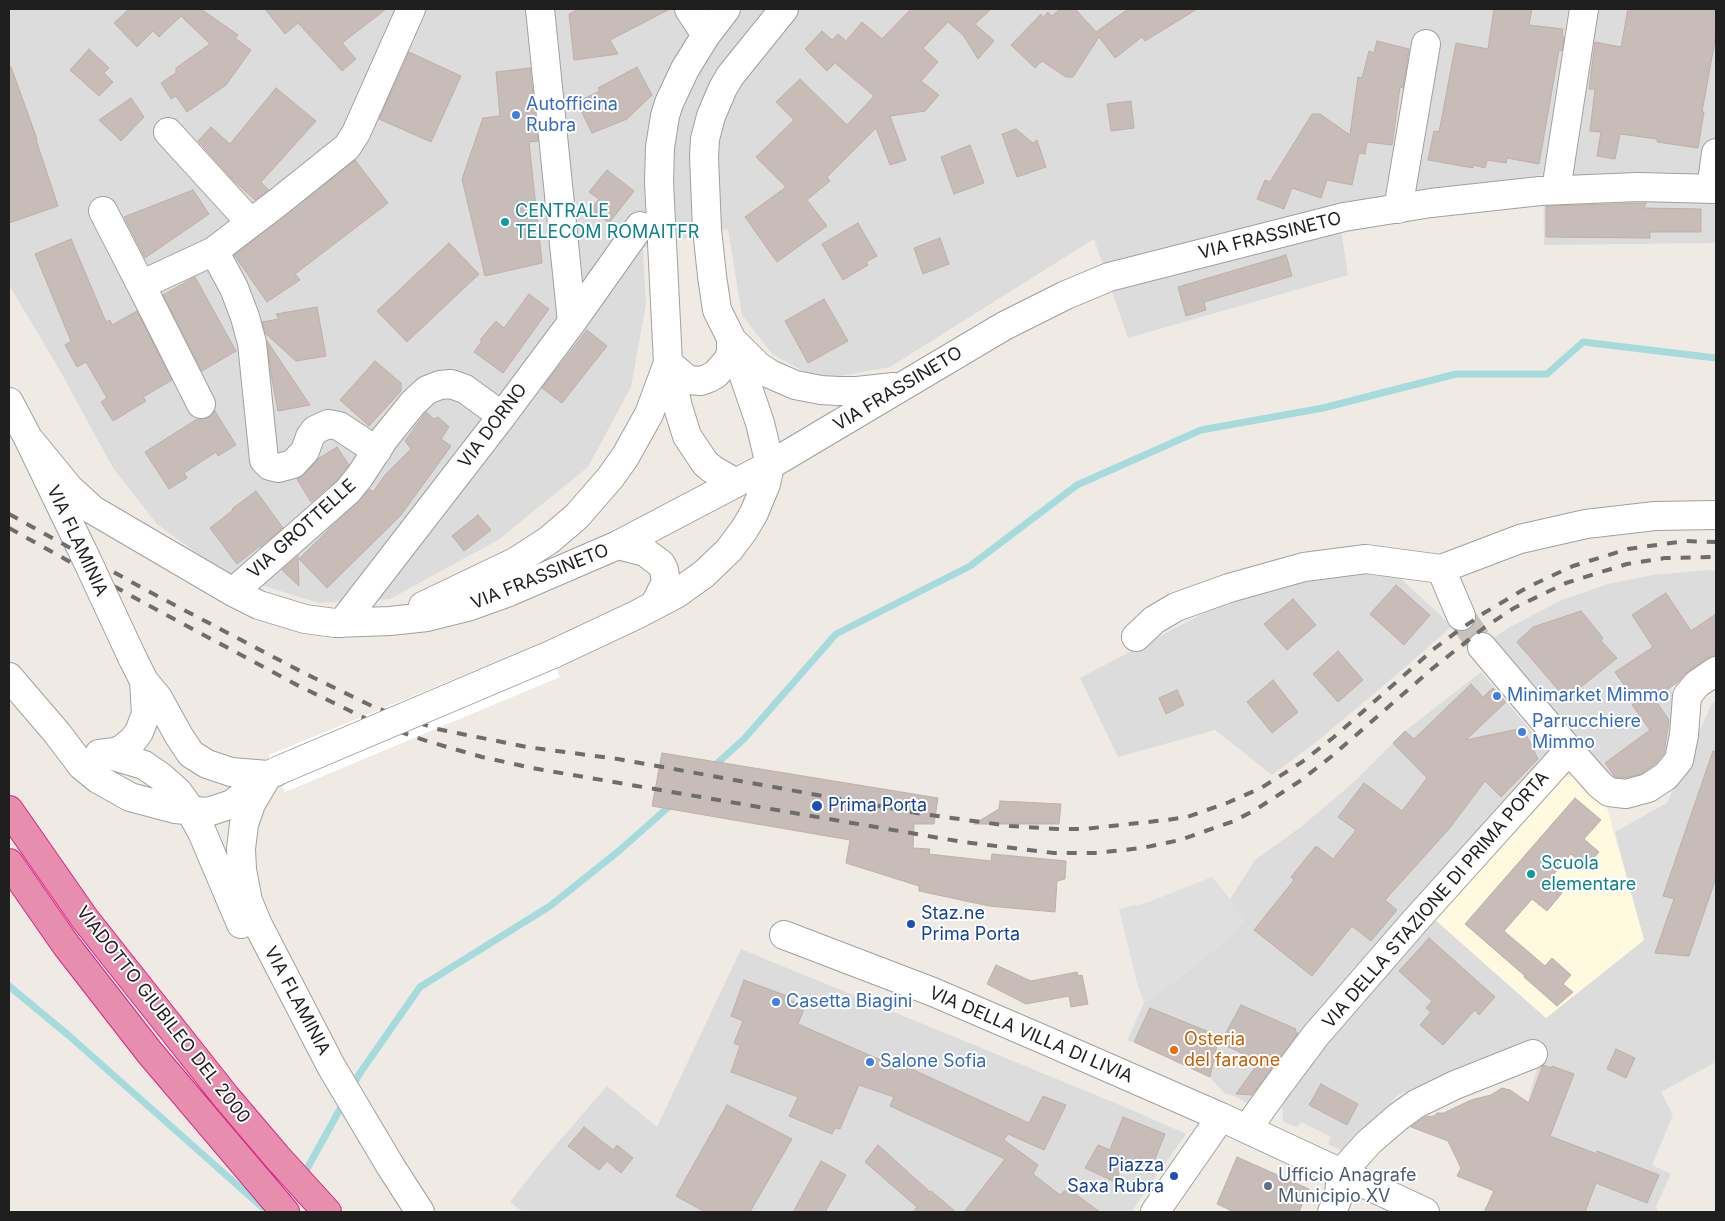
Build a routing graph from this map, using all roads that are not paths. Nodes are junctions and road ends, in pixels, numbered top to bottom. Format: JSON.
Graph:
{"nodes":[{"id":1,"x":411,"y":9,"type":"edge"},
{"id":2,"x":540,"y":9,"type":"edge"},
{"id":3,"x":689,"y":9,"type":"edge"},
{"id":4,"x":726,"y":9,"type":"edge"},
{"id":5,"x":784,"y":9,"type":"edge"},
{"id":6,"x":1584,"y":9,"type":"edge"},
{"id":7,"x":706,"y":35,"type":"junction"},
{"id":8,"x":1426,"y":44,"type":"dead end"},
{"id":9,"x":168,"y":132,"type":"dead end"},
{"id":10,"x":1716,"y":153,"type":"edge"},
{"id":11,"x":1714,"y":189,"type":"edge"},
{"id":12,"x":1556,"y":190,"type":"junction"},
{"id":13,"x":1398,"y":209,"type":"junction"},
{"id":14,"x":102,"y":210,"type":"dead end"},
{"id":15,"x":251,"y":223,"type":"junction"},
{"id":16,"x":640,"y":226,"type":"dead end"},
{"id":17,"x":214,"y":251,"type":"junction"},
{"id":18,"x":141,"y":285,"type":"junction"},
{"id":19,"x":572,"y":322,"type":"junction"},
{"id":20,"x":731,"y":338,"type":"junction"},
{"id":21,"x":668,"y":363,"type":"junction"},
{"id":22,"x":903,"y":386,"type":"junction"},
{"id":23,"x":9,"y":402,"type":"edge"},
{"id":24,"x":201,"y":404,"type":"dead end"},
{"id":25,"x":502,"y":416,"type":"junction"},
{"id":26,"x":28,"y":438,"type":"junction"},
{"id":27,"x":377,"y":451,"type":"junction"},
{"id":28,"x":770,"y":465,"type":"junction"},
{"id":29,"x":736,"y":483,"type":"junction"},
{"id":30,"x":1716,"y":515,"type":"edge"},
{"id":31,"x":120,"y":526,"type":"junction"},
{"id":32,"x":618,"y":544,"type":"junction"},
{"id":33,"x":85,"y":556,"type":"junction"},
{"id":34,"x":1441,"y":569,"type":"junction"},
{"id":35,"x":233,"y":592,"type":"junction"},
{"id":36,"x":655,"y":604,"type":"junction"},
{"id":37,"x":1461,"y":616,"type":"tunnel mouth"},
{"id":38,"x":390,"y":621,"type":"junction"},
{"id":39,"x":342,"y":623,"type":"junction"},
{"id":40,"x":1136,"y":637,"type":"dead end"},
{"id":41,"x":1482,"y":647,"type":"tunnel mouth"},
{"id":42,"x":1716,"y":671,"type":"edge"},
{"id":43,"x":9,"y":677,"type":"edge"},
{"id":44,"x":144,"y":681,"type":"junction"},
{"id":45,"x":57,"y":733,"type":"junction"},
{"id":46,"x":1569,"y":750,"type":"junction"},
{"id":47,"x":107,"y":754,"type":"junction"},
{"id":48,"x":273,"y":773,"type":"junction"},
{"id":49,"x":9,"y":810,"type":"edge"},
{"id":50,"x":190,"y":811,"type":"junction"},
{"id":51,"x":9,"y":863,"type":"edge"},
{"id":52,"x":9,"y":896,"type":"edge"},
{"id":53,"x":784,"y":935,"type":"dead end"},
{"id":54,"x":283,"y":974,"type":"junction"},
{"id":55,"x":121,"y":1016,"type":"junction"},
{"id":56,"x":1533,"y":1054,"type":"dead end"},
{"id":57,"x":1221,"y":1117,"type":"junction"},
{"id":58,"x":1247,"y":1129,"type":"junction"},
{"id":59,"x":1340,"y":1172,"type":"junction"},
{"id":60,"x":1163,"y":1206,"type":"edge"},
{"id":61,"x":284,"y":1212,"type":"edge"},
{"id":62,"x":327,"y":1212,"type":"edge"},
{"id":63,"x":420,"y":1212,"type":"edge"},
{"id":64,"x":1332,"y":1212,"type":"edge"},
{"id":65,"x":1425,"y":1212,"type":"edge"}],
"edges":[{"from":1,"to":15,"type":"street"},
{"from":2,"to":19,"type":"street"},
{"from":3,"to":7,"type":"street"},
{"from":4,"to":7,"type":"street"},
{"from":5,"to":20,"type":"street"},
{"from":6,"to":12,"type":"street"},
{"from":7,"to":21,"type":"street"},
{"from":8,"to":13,"type":"street"},
{"from":9,"to":15,"type":"street"},
{"from":10,"to":11,"type":"street"},
{"from":11,"to":12,"type":"street","name":"VIA FRASSINETO"},
{"from":12,"to":13,"type":"street","name":"VIA FRASSINETO"},
{"from":13,"to":22,"type":"street","name":"VIA FRASSINETO"},
{"from":14,"to":18,"type":"street"},
{"from":15,"to":17,"type":"street"},
{"from":16,"to":19,"type":"street","name":"VIA DORNO"},
{"from":17,"to":18,"type":"street"},
{"from":17,"to":27,"type":"street"},
{"from":18,"to":24,"type":"street"},
{"from":19,"to":25,"type":"street","name":"VIA DORNO"},
{"from":20,"to":21,"type":"street"},
{"from":20,"to":22,"type":"street"},
{"from":20,"to":28,"type":"street"},
{"from":21,"to":29,"type":"street"},
{"from":21,"to":38,"type":"street"},
{"from":22,"to":28,"type":"street","name":"VIA FRASSINETO"},
{"from":23,"to":26,"type":"street","name":"VIA FLAMINIA"},
{"from":25,"to":27,"type":"street","name":"VIA GROTTELLE"},
{"from":25,"to":39,"type":"street","name":"VIA DORNO"},
{"from":26,"to":31,"type":"street","name":"VIA FRASSINETO"},
{"from":26,"to":33,"type":"street","name":"VIA FLAMINIA"},
{"from":27,"to":35,"type":"street","name":"VIA GROTTELLE"},
{"from":28,"to":29,"type":"street","name":"VIA FRASSINETO"},
{"from":28,"to":36,"type":"street"},
{"from":29,"to":32,"type":"street","name":"VIA FRASSINETO"},
{"from":30,"to":34,"type":"street"},
{"from":31,"to":33,"type":"street"},
{"from":31,"to":35,"type":"street","name":"VIA FRASSINETO"},
{"from":32,"to":36,"type":"street"},
{"from":32,"to":38,"type":"street","name":"VIA FRASSINETO"},
{"from":33,"to":44,"type":"street","name":"VIA FLAMINIA","bridge":true},
{"from":34,"to":37,"type":"street"},
{"from":34,"to":40,"type":"street"},
{"from":35,"to":39,"type":"street","name":"VIA FRASSINETO"},
{"from":36,"to":48,"type":"street","bridge":true},
{"from":38,"to":39,"type":"street","name":"VIA FRASSINETO"},
{"from":41,"to":46,"type":"street"},
{"from":42,"to":46,"type":"street"},
{"from":43,"to":45,"type":"street"},
{"from":44,"to":47,"type":"street","name":"VIA FLAMINIA"},
{"from":44,"to":48,"type":"street","name":"VIA FLAMINIA"},
{"from":45,"to":47,"type":"street"},
{"from":45,"to":50,"type":"street"},
{"from":46,"to":58,"type":"street","name":"VIA DELLA STAZIONE DI PRIMA PORTA"},
{"from":47,"to":50,"type":"street"},
{"from":48,"to":50,"type":"street"},
{"from":48,"to":54,"type":"street","name":"VIA FLAMINIA"},
{"from":49,"to":62,"type":"highway","name":"VIADOTTO GIUBILEO DEL 2000"},
{"from":50,"to":54,"type":"street"},
{"from":51,"to":55,"type":"highway","name":"VIADOTTO GIUBILEO DEL 2000"},
{"from":52,"to":55,"type":"highway"},
{"from":53,"to":57,"type":"street","name":"VIA DELLA VILLA DI LIVIA"},
{"from":54,"to":63,"type":"street","name":"VIA FLAMINIA"},
{"from":55,"to":61,"type":"highway","name":"VIADOTTO GIUBILEO DEL 2000"},
{"from":56,"to":59,"type":"street"},
{"from":57,"to":58,"type":"street","name":"VIA DELLA VILLA DI LIVIA"},
{"from":57,"to":60,"type":"street"},
{"from":58,"to":59,"type":"street","name":"VIA DELLA VILLA DI LIVIA"},
{"from":59,"to":64,"type":"street"},
{"from":59,"to":65,"type":"street","name":"VIA DELLA VILLA DI LIVIA"}]}
